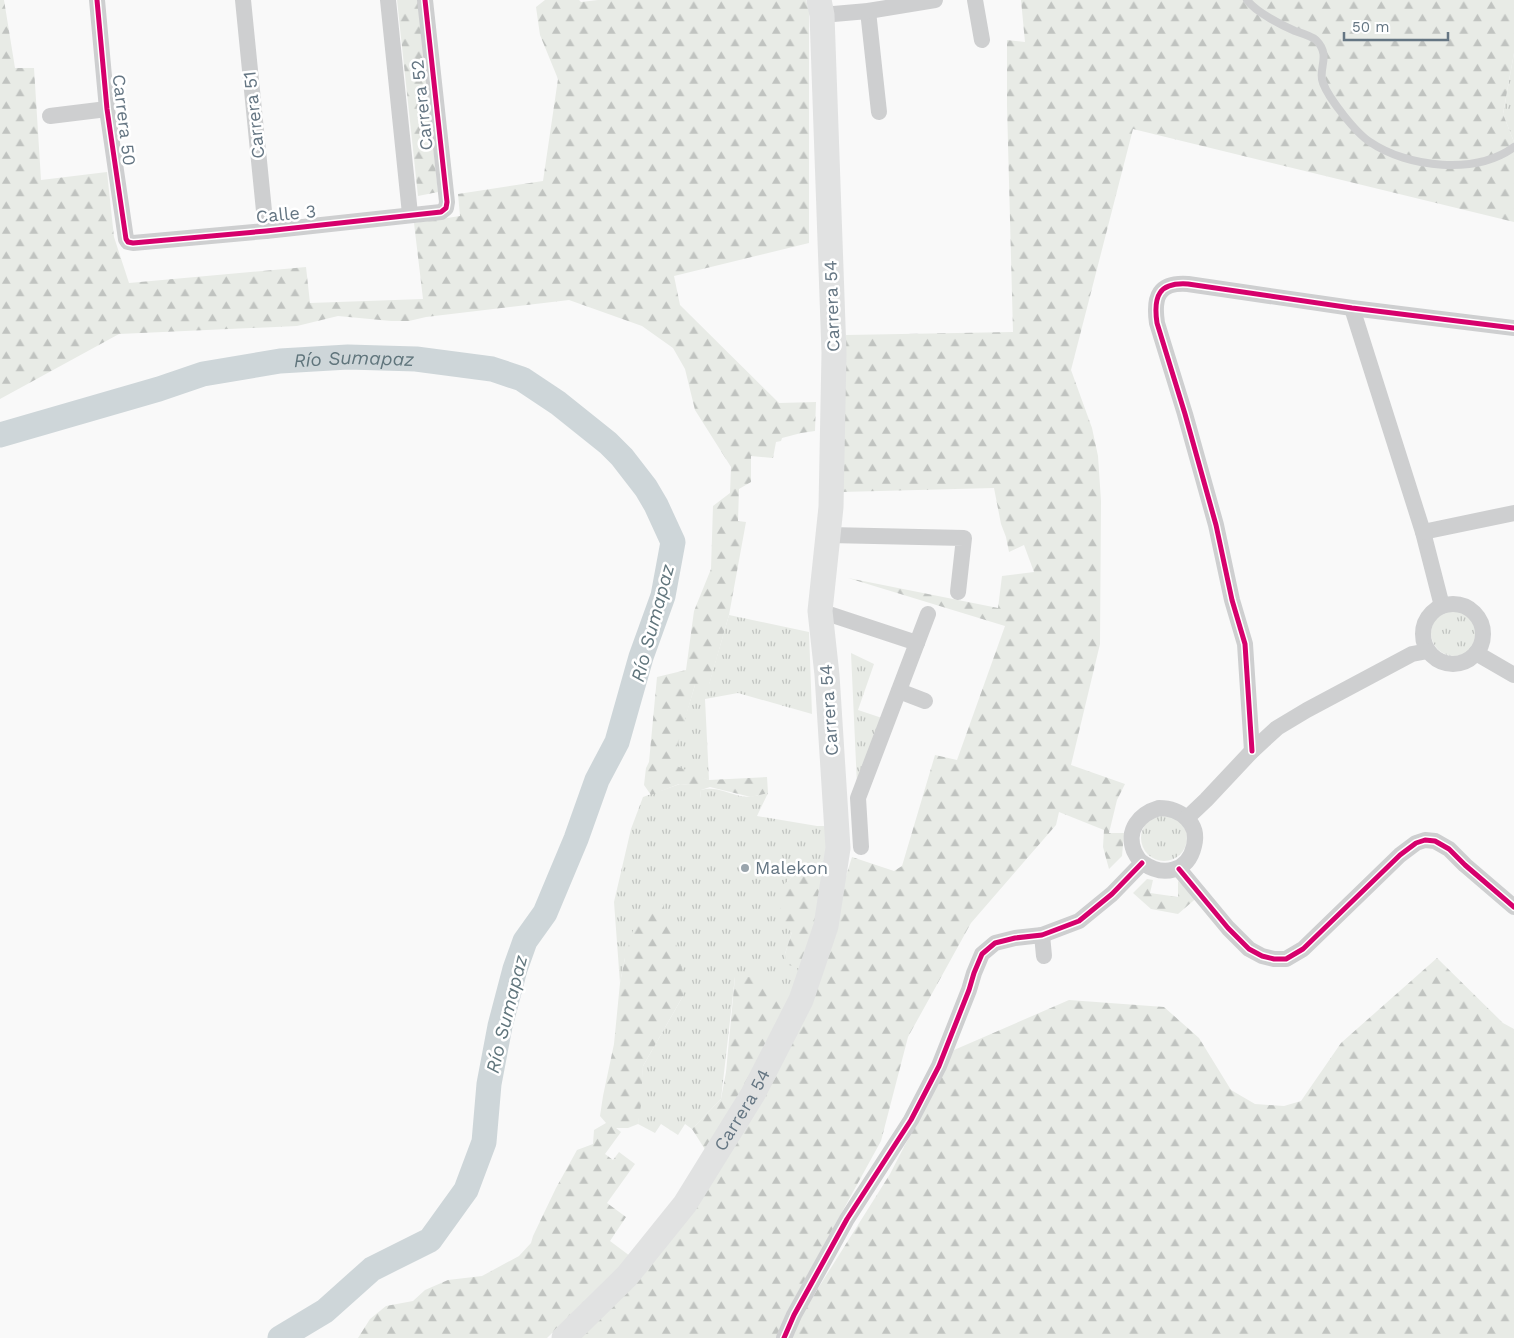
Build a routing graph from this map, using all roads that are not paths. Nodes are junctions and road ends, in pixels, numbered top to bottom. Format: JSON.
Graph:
{"nodes":[{"id":1,"x":97,"y":0,"type":"edge"},
{"id":2,"x":243,"y":0,"type":"edge"},
{"id":3,"x":388,"y":0,"type":"edge"},
{"id":4,"x":425,"y":0,"type":"edge"},
{"id":5,"x":935,"y":0,"type":"edge"},
{"id":6,"x":975,"y":0,"type":"edge"},
{"id":7,"x":1248,"y":0,"type":"edge"},
{"id":8,"x":821,"y":8,"type":"edge"},
{"id":9,"x":868,"y":11,"type":"junction"},
{"id":10,"x":982,"y":40,"type":"dead end"},
{"id":11,"x":107,"y":109,"type":"junction"},
{"id":12,"x":879,"y":112,"type":"dead end"},
{"id":13,"x":50,"y":116,"type":"dead end"},
{"id":14,"x":1514,"y":147,"type":"edge"},
{"id":15,"x":446,"y":208,"type":"joint"},
{"id":16,"x":410,"y":214,"type":"junction"},
{"id":17,"x":266,"y":231,"type":"junction"},
{"id":18,"x":128,"y":242,"type":"joint"},
{"id":19,"x":1352,"y":308,"type":"junction"},
{"id":20,"x":1514,"y":328,"type":"edge"},
{"id":21,"x":1514,"y":513,"type":"edge"},
{"id":22,"x":1423,"y":532,"type":"junction"},
{"id":23,"x":828,"y":535,"type":"junction"},
{"id":24,"x":958,"y":592,"type":"dead end"},
{"id":25,"x":1442,"y":606,"type":"junction"},
{"id":26,"x":820,"y":611,"type":"junction"},
{"id":27,"x":928,"y":614,"type":"dead end"},
{"id":28,"x":916,"y":643,"type":"junction"},
{"id":29,"x":1428,"y":652,"type":"junction"},
{"id":30,"x":1476,"y":653,"type":"junction"},
{"id":31,"x":1514,"y":675,"type":"edge"},
{"id":32,"x":899,"y":690,"type":"junction"},
{"id":33,"x":926,"y":701,"type":"dead end"},
{"id":34,"x":1252,"y":751,"type":"junction"},
{"id":35,"x":1187,"y":818,"type":"junction"},
{"id":36,"x":861,"y":847,"type":"dead end"},
{"id":37,"x":1142,"y":863,"type":"junction"},
{"id":38,"x":1179,"y":869,"type":"junction"},
{"id":39,"x":1514,"y":907,"type":"edge"},
{"id":40,"x":1042,"y":935,"type":"junction"},
{"id":41,"x":1044,"y":956,"type":"dead end"},
{"id":42,"x":564,"y":1338,"type":"edge"},
{"id":43,"x":784,"y":1338,"type":"edge"}],
"edges":[{"from":1,"to":11,"type":"street","name":"Carrera 50"},
{"from":2,"to":17,"type":"street","name":"Carrera 51"},
{"from":3,"to":16,"type":"street","name":"Carrera 52"},
{"from":4,"to":15,"type":"street","name":"Carrera 52"},
{"from":5,"to":9,"type":"street"},
{"from":6,"to":10,"type":"street"},
{"from":7,"to":14,"type":"lane"},
{"from":8,"to":9,"type":"street"},
{"from":8,"to":23,"type":"main road","name":"Carrera 54"},
{"from":9,"to":12,"type":"street"},
{"from":11,"to":13,"type":"street"},
{"from":11,"to":18,"type":"street","name":"Carrera 50"},
{"from":15,"to":16,"type":"street","name":"Calle 3"},
{"from":16,"to":17,"type":"street","name":"Calle 3"},
{"from":17,"to":18,"type":"street","name":"Calle 3"},
{"from":19,"to":20,"type":"street"},
{"from":19,"to":22,"type":"street"},
{"from":19,"to":34,"type":"street"},
{"from":21,"to":22,"type":"street"},
{"from":22,"to":25,"type":"street"},
{"from":23,"to":24,"type":"street"},
{"from":23,"to":26,"type":"main road","name":"Carrera 54"},
{"from":25,"to":29,"type":"street"},
{"from":25,"to":30,"type":"street"},
{"from":26,"to":28,"type":"street"},
{"from":26,"to":42,"type":"main road","name":"Carrera 54"},
{"from":27,"to":28,"type":"street"},
{"from":28,"to":32,"type":"street"},
{"from":29,"to":30,"type":"street"},
{"from":29,"to":34,"type":"street"},
{"from":30,"to":31,"type":"street"},
{"from":32,"to":33,"type":"street"},
{"from":32,"to":36,"type":"street"},
{"from":34,"to":35,"type":"street"},
{"from":35,"to":37,"type":"street"},
{"from":35,"to":38,"type":"street"},
{"from":37,"to":38,"type":"street"},
{"from":37,"to":40,"type":"street"},
{"from":38,"to":39,"type":"street"},
{"from":40,"to":41,"type":"street"},
{"from":40,"to":43,"type":"street"}]}
